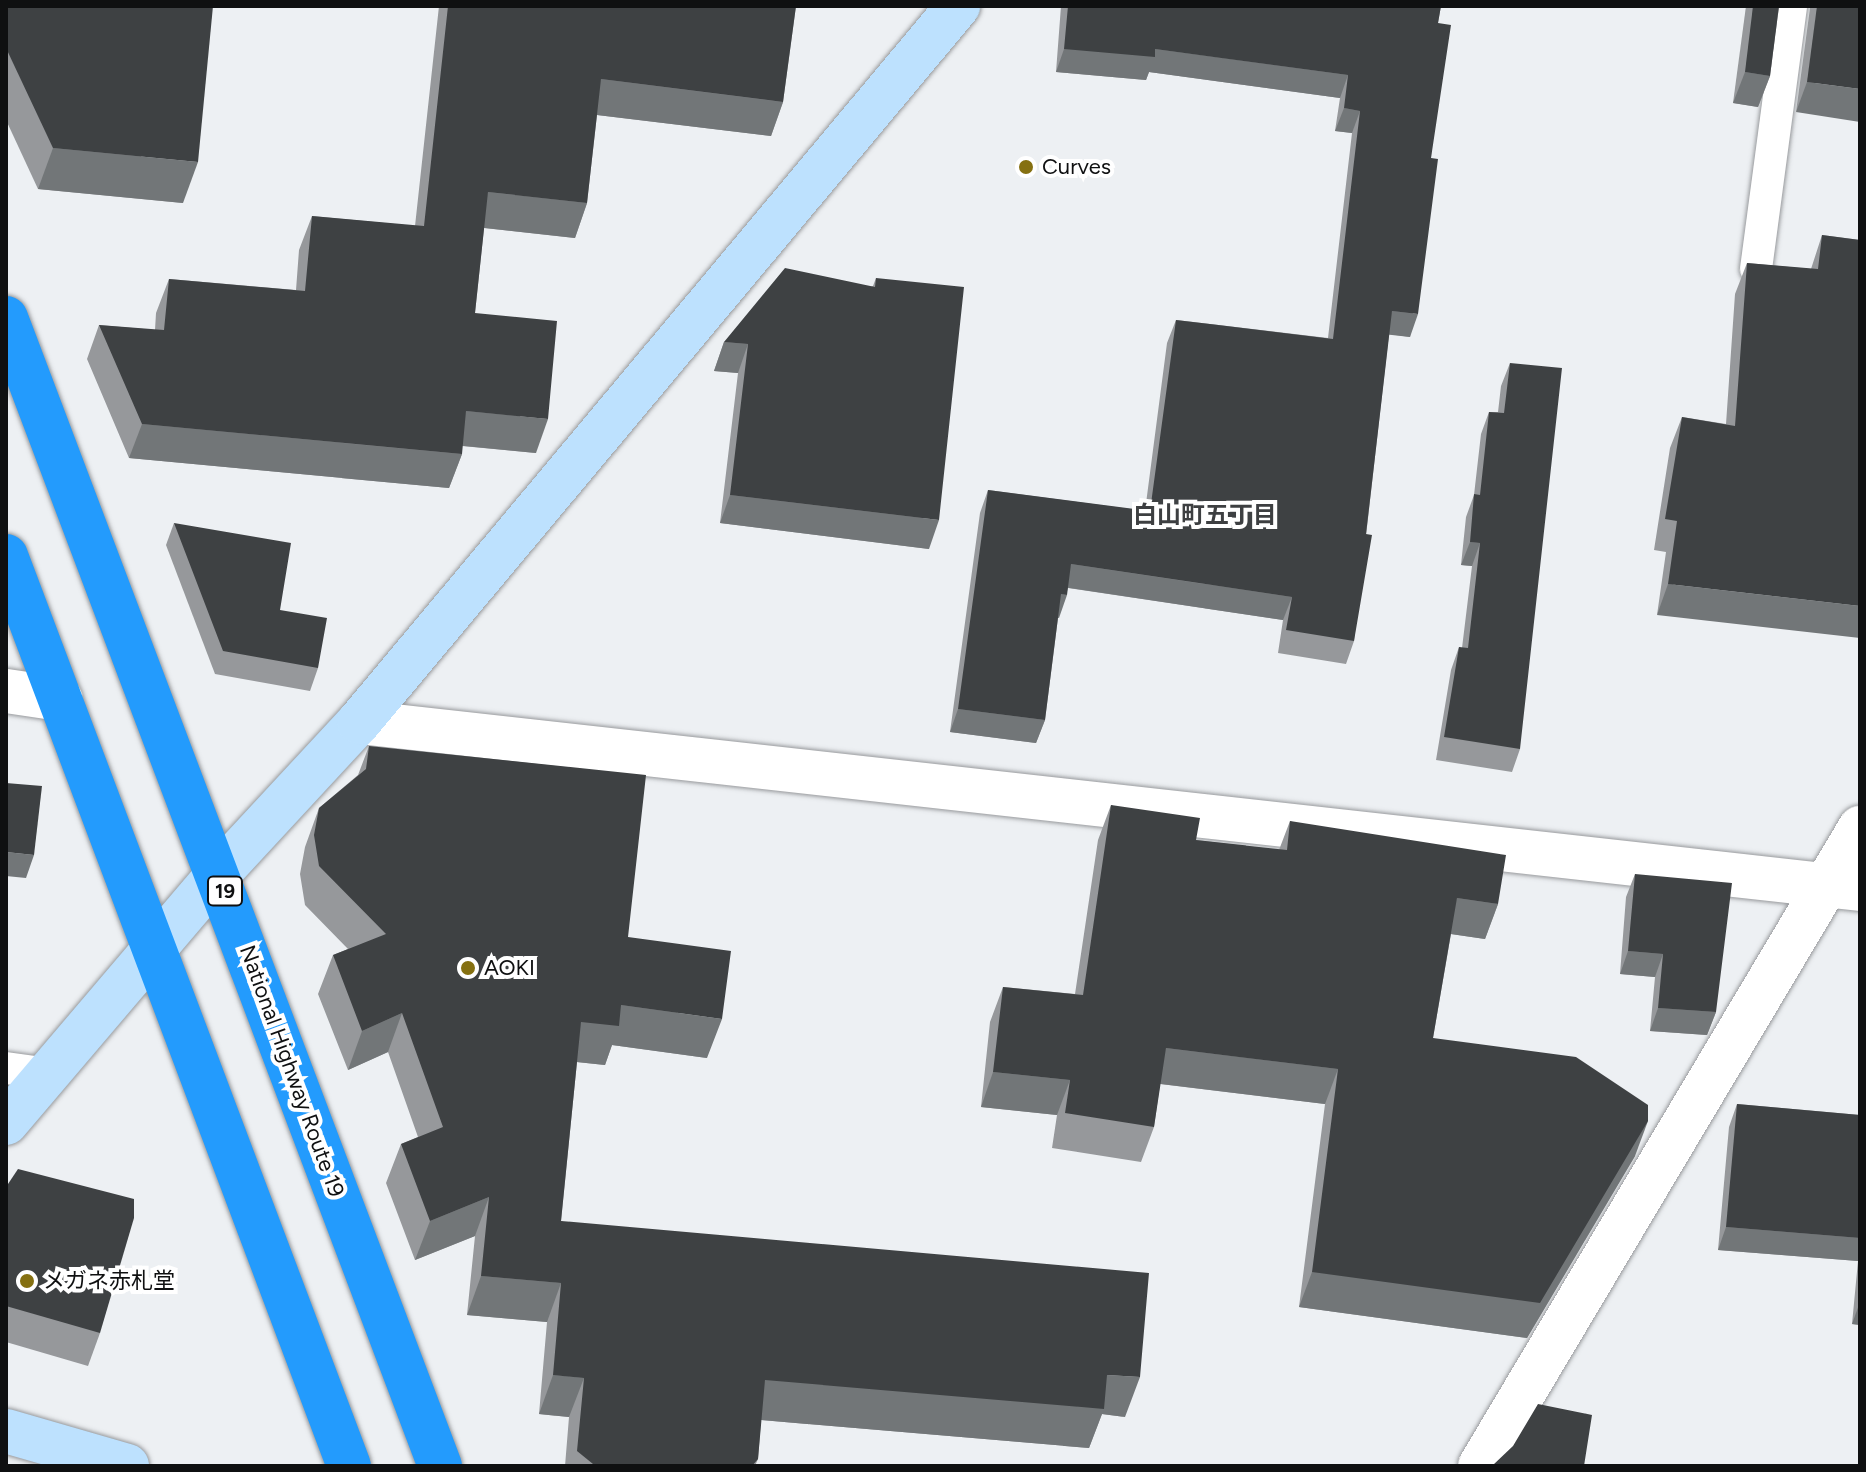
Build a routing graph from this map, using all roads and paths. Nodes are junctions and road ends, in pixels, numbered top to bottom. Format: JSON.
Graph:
{"nodes":[{"id":1,"x":958,"y":6,"type":"edge"},
{"id":2,"x":1791,"y":6,"type":"edge"},
{"id":3,"x":1756,"y":269,"type":"edge"},
{"id":4,"x":6,"y":318,"type":"edge"},
{"id":5,"x":6,"y":556,"type":"edge"},
{"id":6,"x":6,"y":691,"type":"edge"},
{"id":7,"x":60,"y":699,"type":"junction"},
{"id":8,"x":359,"y":722,"type":"junction"},
{"id":9,"x":1860,"y":828,"type":"edge"},
{"id":10,"x":219,"y":873,"type":"junction"},
{"id":11,"x":1843,"y":887,"type":"edge"},
{"id":12,"x":153,"y":948,"type":"junction"},
{"id":13,"x":6,"y":1068,"type":"edge"},
{"id":14,"x":48,"y":1074,"type":"junction"},
{"id":15,"x":6,"y":1123,"type":"edge"},
{"id":16,"x":6,"y":1431,"type":"edge"},
{"id":17,"x":127,"y":1466,"type":"edge"},
{"id":18,"x":349,"y":1466,"type":"edge"},
{"id":19,"x":440,"y":1466,"type":"edge"},
{"id":20,"x":1480,"y":1466,"type":"edge"}],
"edges":[{"from":1,"to":8,"type":"street"},
{"from":2,"to":3,"type":"lane"},
{"from":4,"to":10,"type":"highway","name":"National Highway Route 19","number":"19"},
{"from":5,"to":7,"type":"highway"},
{"from":6,"to":7,"type":"street"},
{"from":7,"to":12,"type":"highway"},
{"from":8,"to":10,"type":"street"},
{"from":8,"to":11,"type":"street"},
{"from":9,"to":11,"type":"street"},
{"from":10,"to":12,"type":"street"},
{"from":10,"to":19,"type":"highway","name":"National Highway Route 19","number":"19"},
{"from":11,"to":20,"type":"street"},
{"from":12,"to":14,"type":"street"},
{"from":12,"to":18,"type":"highway"},
{"from":13,"to":14,"type":"lane"},
{"from":14,"to":15,"type":"street"},
{"from":16,"to":17,"type":"street"}]}
